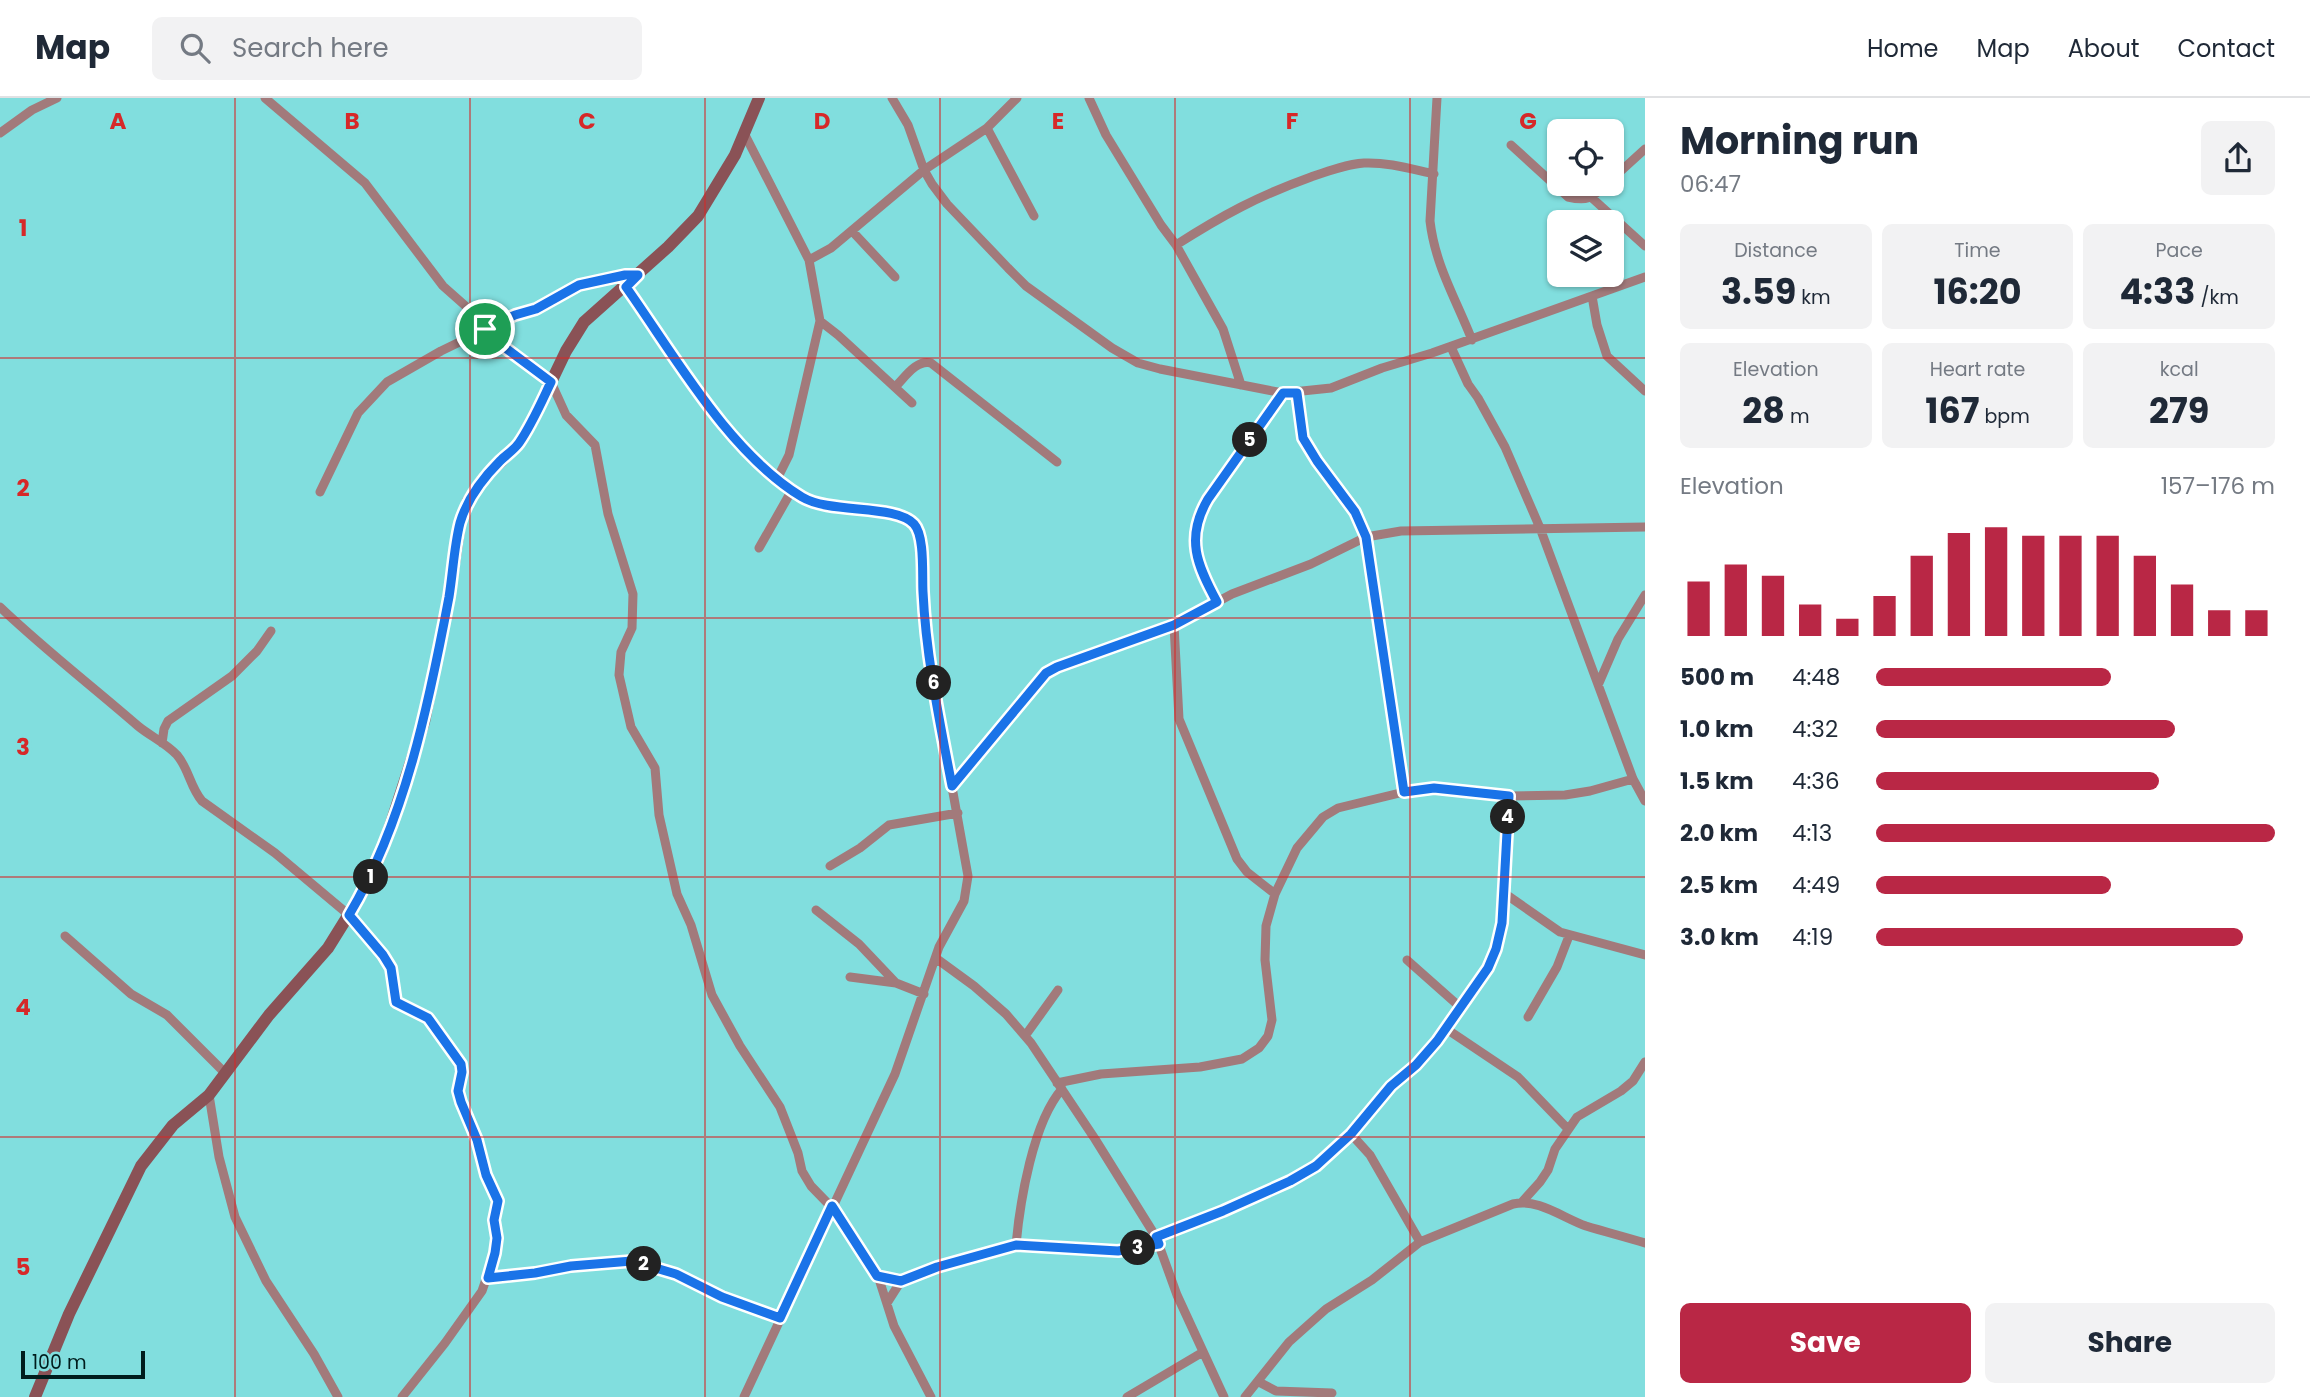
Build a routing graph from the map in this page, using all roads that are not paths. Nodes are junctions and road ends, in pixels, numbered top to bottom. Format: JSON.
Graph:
{"nodes":[{"id":1,"x":57,"y":98,"type":"edge"},
{"id":2,"x":265,"y":98,"type":"edge"},
{"id":3,"x":760,"y":98,"type":"edge"},
{"id":4,"x":892,"y":98,"type":"edge"},
{"id":5,"x":1017,"y":98,"type":"edge"},
{"id":6,"x":1090,"y":98,"type":"edge"},
{"id":7,"x":1437,"y":98,"type":"edge"},
{"id":8,"x":988,"y":128,"type":"junction"},
{"id":9,"x":0,"y":133,"type":"edge"},
{"id":10,"x":745,"y":135,"type":"junction"},
{"id":11,"x":1511,"y":145,"type":"dead end"},
{"id":12,"x":1645,"y":149,"type":"edge"},
{"id":13,"x":1624,"y":168,"type":"edge"},
{"id":14,"x":924,"y":170,"type":"junction"},
{"id":15,"x":1434,"y":174,"type":"junction"},
{"id":16,"x":1592,"y":198,"type":"joint"},
{"id":17,"x":1034,"y":216,"type":"dead end"},
{"id":18,"x":852,"y":231,"type":"junction"},
{"id":19,"x":1176,"y":245,"type":"junction"},
{"id":20,"x":1645,"y":246,"type":"edge"},
{"id":21,"x":808,"y":260,"type":"junction"},
{"id":22,"x":638,"y":275,"type":"junction"},
{"id":23,"x":895,"y":277,"type":"dead end"},
{"id":24,"x":1645,"y":277,"type":"edge"},
{"id":25,"x":626,"y":287,"type":"junction"},
{"id":26,"x":1592,"y":296,"type":"junction"},
{"id":27,"x":820,"y":321,"type":"junction"},
{"id":28,"x":485,"y":329,"type":"junction"},
{"id":29,"x":1472,"y":340,"type":"junction"},
{"id":30,"x":1451,"y":347,"type":"junction"},
{"id":31,"x":551,"y":382,"type":"junction"},
{"id":32,"x":1241,"y":385,"type":"junction"},
{"id":33,"x":896,"y":386,"type":"junction"},
{"id":34,"x":1645,"y":391,"type":"edge"},
{"id":35,"x":1283,"y":393,"type":"junction"},
{"id":36,"x":1297,"y":393,"type":"junction"},
{"id":37,"x":912,"y":402,"type":"dead end"},
{"id":38,"x":1057,"y":462,"type":"dead end"},
{"id":39,"x":777,"y":479,"type":"junction"},
{"id":40,"x":792,"y":490,"type":"junction"},
{"id":41,"x":320,"y":492,"type":"dead end"},
{"id":42,"x":1645,"y":527,"type":"edge"},
{"id":43,"x":1540,"y":528,"type":"junction"},
{"id":44,"x":1366,"y":537,"type":"junction"},
{"id":45,"x":759,"y":548,"type":"dead end"},
{"id":46,"x":1645,"y":595,"type":"edge"},
{"id":47,"x":1217,"y":602,"type":"junction"},
{"id":48,"x":0,"y":607,"type":"edge"},
{"id":49,"x":1174,"y":625,"type":"junction"},
{"id":50,"x":271,"y":631,"type":"dead end"},
{"id":51,"x":1599,"y":683,"type":"junction"},
{"id":52,"x":162,"y":743,"type":"junction"},
{"id":53,"x":1633,"y":779,"type":"junction"},
{"id":54,"x":952,"y":786,"type":"junction"},
{"id":55,"x":1404,"y":792,"type":"junction"},
{"id":56,"x":1509,"y":796,"type":"junction"},
{"id":57,"x":1645,"y":801,"type":"edge"},
{"id":58,"x":958,"y":813,"type":"junction"},
{"id":59,"x":830,"y":866,"type":"dead end"},
{"id":60,"x":1504,"y":893,"type":"junction"},
{"id":61,"x":1275,"y":894,"type":"junction"},
{"id":62,"x":816,"y":910,"type":"dead end"},
{"id":63,"x":349,"y":915,"type":"junction"},
{"id":64,"x":65,"y":936,"type":"dead end"},
{"id":65,"x":1569,"y":936,"type":"junction"},
{"id":66,"x":1645,"y":955,"type":"edge"},
{"id":67,"x":937,"y":959,"type":"junction"},
{"id":68,"x":1407,"y":960,"type":"dead end"},
{"id":69,"x":850,"y":977,"type":"dead end"},
{"id":70,"x":896,"y":983,"type":"junction"},
{"id":71,"x":1058,"y":990,"type":"dead end"},
{"id":72,"x":924,"y":994,"type":"junction"},
{"id":73,"x":1460,"y":1006,"type":"junction"},
{"id":74,"x":1528,"y":1017,"type":"dead end"},
{"id":75,"x":1445,"y":1028,"type":"junction"},
{"id":76,"x":1025,"y":1036,"type":"junction"},
{"id":77,"x":1645,"y":1062,"type":"edge"},
{"id":78,"x":226,"y":1074,"type":"junction"},
{"id":79,"x":1059,"y":1086,"type":"junction"},
{"id":80,"x":209,"y":1095,"type":"junction"},
{"id":81,"x":1569,"y":1129,"type":"junction"},
{"id":82,"x":1351,"y":1134,"type":"junction"},
{"id":83,"x":1521,"y":1202,"type":"junction"},
{"id":84,"x":832,"y":1206,"type":"junction"},
{"id":85,"x":1157,"y":1240,"type":"junction"},
{"id":86,"x":1420,"y":1242,"type":"junction"},
{"id":87,"x":1645,"y":1243,"type":"edge"},
{"id":88,"x":1016,"y":1245,"type":"junction"},
{"id":89,"x":877,"y":1276,"type":"junction"},
{"id":90,"x":488,"y":1278,"type":"junction"},
{"id":91,"x":901,"y":1281,"type":"junction"},
{"id":92,"x":887,"y":1303,"type":"junction"},
{"id":93,"x":780,"y":1318,"type":"junction"},
{"id":94,"x":1203,"y":1352,"type":"junction"},
{"id":95,"x":1259,"y":1382,"type":"junction"},
{"id":96,"x":1332,"y":1392,"type":"dead end"},
{"id":97,"x":35,"y":1397,"type":"edge"},
{"id":98,"x":338,"y":1397,"type":"edge"},
{"id":99,"x":402,"y":1397,"type":"edge"},
{"id":100,"x":744,"y":1397,"type":"edge"},
{"id":101,"x":931,"y":1397,"type":"edge"},
{"id":102,"x":1127,"y":1397,"type":"edge"},
{"id":103,"x":1224,"y":1397,"type":"edge"},
{"id":104,"x":1245,"y":1397,"type":"edge"}],
"edges":[{"from":1,"to":9,"type":"street"},
{"from":2,"to":28,"type":"street"},
{"from":3,"to":10,"type":"street"},
{"from":4,"to":14,"type":"street"},
{"from":5,"to":8,"type":"street"},
{"from":6,"to":19,"type":"street"},
{"from":7,"to":15,"type":"street"},
{"from":8,"to":14,"type":"street"},
{"from":8,"to":17,"type":"street"},
{"from":10,"to":21,"type":"street"},
{"from":10,"to":22,"type":"street"},
{"from":11,"to":16,"type":"street"},
{"from":12,"to":13,"type":"street"},
{"from":14,"to":18,"type":"street"},
{"from":14,"to":32,"type":"street"},
{"from":15,"to":19,"type":"street"},
{"from":15,"to":29,"type":"street"},
{"from":16,"to":20,"type":"street"},
{"from":18,"to":21,"type":"street"},
{"from":18,"to":23,"type":"street"},
{"from":19,"to":32,"type":"street"},
{"from":21,"to":27,"type":"street"},
{"from":22,"to":25,"type":"street"},
{"from":22,"to":28,"type":"street"},
{"from":24,"to":26,"type":"street"},
{"from":25,"to":31,"type":"street"},
{"from":25,"to":39,"type":"street"},
{"from":26,"to":29,"type":"street"},
{"from":26,"to":34,"type":"street"},
{"from":27,"to":33,"type":"street"},
{"from":27,"to":39,"type":"street"},
{"from":28,"to":31,"type":"street"},
{"from":28,"to":41,"type":"street"},
{"from":29,"to":30,"type":"street"},
{"from":30,"to":36,"type":"street"},
{"from":30,"to":43,"type":"street"},
{"from":31,"to":63,"type":"street"},
{"from":31,"to":84,"type":"street"},
{"from":32,"to":35,"type":"street"},
{"from":33,"to":37,"type":"street"},
{"from":33,"to":38,"type":"street"},
{"from":35,"to":36,"type":"street"},
{"from":35,"to":47,"type":"street"},
{"from":36,"to":44,"type":"street"},
{"from":39,"to":40,"type":"street"},
{"from":40,"to":45,"type":"street"},
{"from":40,"to":54,"type":"street"},
{"from":42,"to":43,"type":"street"},
{"from":43,"to":44,"type":"street"},
{"from":43,"to":51,"type":"street"},
{"from":44,"to":47,"type":"street"},
{"from":44,"to":55,"type":"street"},
{"from":46,"to":51,"type":"street"},
{"from":47,"to":49,"type":"street"},
{"from":48,"to":52,"type":"street"},
{"from":49,"to":54,"type":"street"},
{"from":49,"to":61,"type":"street"},
{"from":50,"to":52,"type":"street"},
{"from":51,"to":53,"type":"street"},
{"from":52,"to":63,"type":"street"},
{"from":53,"to":56,"type":"street"},
{"from":53,"to":57,"type":"street"},
{"from":54,"to":58,"type":"street"},
{"from":55,"to":56,"type":"street"},
{"from":55,"to":61,"type":"street"},
{"from":56,"to":60,"type":"street"},
{"from":58,"to":59,"type":"street"},
{"from":58,"to":67,"type":"street"},
{"from":60,"to":65,"type":"street"},
{"from":60,"to":73,"type":"street"},
{"from":61,"to":79,"type":"street"},
{"from":62,"to":70,"type":"street"},
{"from":63,"to":78,"type":"street"},
{"from":63,"to":90,"type":"street"},
{"from":64,"to":78,"type":"street"},
{"from":65,"to":66,"type":"street"},
{"from":65,"to":74,"type":"street"},
{"from":67,"to":72,"type":"street"},
{"from":67,"to":76,"type":"street"},
{"from":68,"to":73,"type":"street"},
{"from":69,"to":70,"type":"street"},
{"from":70,"to":72,"type":"street"},
{"from":71,"to":76,"type":"street"},
{"from":72,"to":84,"type":"street"},
{"from":73,"to":75,"type":"street"},
{"from":75,"to":81,"type":"street"},
{"from":75,"to":82,"type":"street"},
{"from":76,"to":79,"type":"street"},
{"from":77,"to":81,"type":"street"},
{"from":78,"to":80,"type":"street"},
{"from":79,"to":85,"type":"street"},
{"from":79,"to":88,"type":"street"},
{"from":80,"to":97,"type":"street"},
{"from":80,"to":98,"type":"street"},
{"from":81,"to":83,"type":"street"},
{"from":82,"to":85,"type":"street"},
{"from":82,"to":86,"type":"street"},
{"from":83,"to":86,"type":"street"},
{"from":83,"to":87,"type":"street"},
{"from":84,"to":89,"type":"street"},
{"from":84,"to":93,"type":"street"},
{"from":85,"to":88,"type":"street"},
{"from":85,"to":94,"type":"street"},
{"from":86,"to":95,"type":"street"},
{"from":88,"to":91,"type":"street"},
{"from":89,"to":91,"type":"street"},
{"from":89,"to":92,"type":"street"},
{"from":90,"to":93,"type":"street"},
{"from":90,"to":99,"type":"street"},
{"from":91,"to":92,"type":"street"},
{"from":92,"to":101,"type":"street"},
{"from":93,"to":100,"type":"street"},
{"from":94,"to":102,"type":"street"},
{"from":94,"to":103,"type":"street"},
{"from":95,"to":96,"type":"street"},
{"from":95,"to":104,"type":"street"}]}
